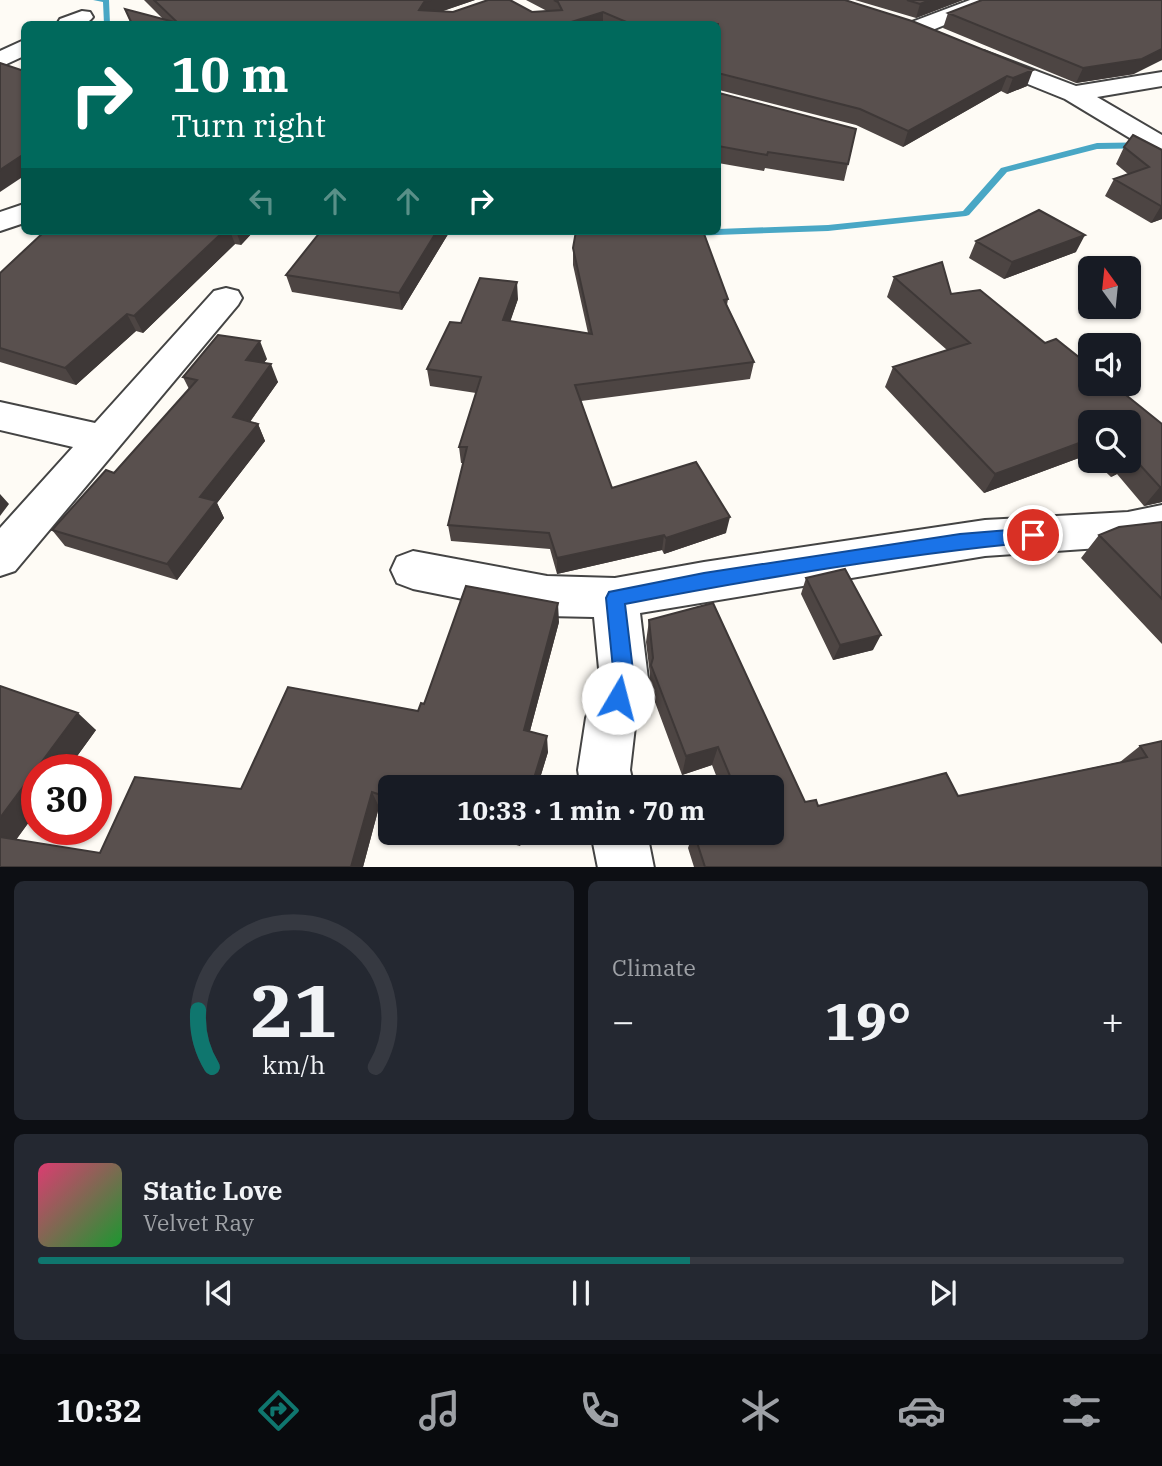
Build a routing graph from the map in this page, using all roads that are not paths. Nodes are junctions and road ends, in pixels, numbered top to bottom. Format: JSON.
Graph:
{"nodes":[{"id":1,"x":989,"y":0,"type":"edge"},
{"id":2,"x":893,"y":21,"type":"edge"},
{"id":3,"x":917,"y":28,"type":"junction"},
{"id":4,"x":19,"y":35,"type":"edge"},
{"id":5,"x":940,"y":38,"type":"edge"},
{"id":6,"x":963,"y":49,"type":"edge"},
{"id":7,"x":0,"y":60,"type":"edge"},
{"id":8,"x":0,"y":72,"type":"edge"},
{"id":9,"x":21,"y":74,"type":"edge"},
{"id":10,"x":1162,"y":79,"type":"edge"},
{"id":11,"x":1074,"y":94,"type":"junction"},
{"id":12,"x":1162,"y":146,"type":"edge"},
{"id":13,"x":21,"y":214,"type":"edge"},
{"id":14,"x":0,"y":222,"type":"edge"},
{"id":15,"x":226,"y":298,"type":"dead end"},
{"id":16,"x":0,"y":416,"type":"edge"},
{"id":17,"x":103,"y":439,"type":"junction"},
{"id":18,"x":1162,"y":522,"type":"edge"},
{"id":19,"x":0,"y":558,"type":"edge"},
{"id":20,"x":413,"y":570,"type":"dead end"},
{"id":21,"x":615,"y":598,"type":"junction"},
{"id":22,"x":605,"y":775,"type":"edge"},
{"id":23,"x":621,"y":845,"type":"edge"},
{"id":24,"x":626,"y":867,"type":"edge"}],
"edges":[{"from":1,"to":3,"type":"street"},
{"from":2,"to":3,"type":"street"},
{"from":3,"to":5,"type":"street"},
{"from":4,"to":7,"type":"street"},
{"from":6,"to":11,"type":"street"},
{"from":8,"to":9,"type":"street"},
{"from":10,"to":11,"type":"street"},
{"from":11,"to":12,"type":"street"},
{"from":13,"to":14,"type":"street"},
{"from":15,"to":17,"type":"street"},
{"from":16,"to":17,"type":"street"},
{"from":17,"to":19,"type":"street"},
{"from":18,"to":21,"type":"street"},
{"from":20,"to":21,"type":"street"},
{"from":21,"to":22,"type":"street"},
{"from":23,"to":24,"type":"street"}]}
